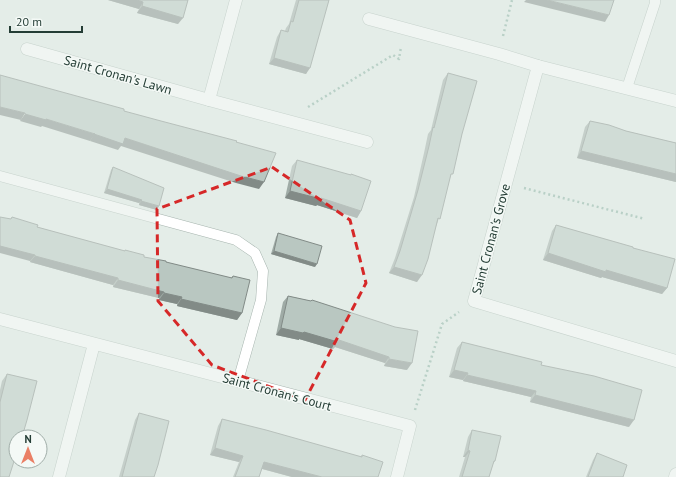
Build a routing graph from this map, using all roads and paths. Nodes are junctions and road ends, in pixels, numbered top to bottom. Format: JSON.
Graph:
{"nodes":[{"id":1,"x":236,"y":0,"type":"edge"},
{"id":2,"x":512,"y":0,"type":"edge"},
{"id":3,"x":655,"y":0,"type":"edge"},
{"id":4,"x":369,"y":19,"type":"dead end"},
{"id":5,"x":404,"y":28,"type":"junction"},
{"id":6,"x":28,"y":49,"type":"dead end"},
{"id":7,"x":499,"y":54,"type":"junction"},
{"id":8,"x":538,"y":66,"type":"junction"},
{"id":9,"x":627,"y":88,"type":"junction"},
{"id":10,"x":209,"y":100,"type":"junction"},
{"id":11,"x":676,"y":101,"type":"edge"},
{"id":12,"x":298,"y":124,"type":"junction"},
{"id":13,"x":367,"y":142,"type":"dead end"},
{"id":14,"x":0,"y":176,"type":"edge"},
{"id":15,"x":506,"y":183,"type":"junction"},
{"id":16,"x":646,"y":219,"type":"dead end"},
{"id":17,"x":474,"y":301,"type":"junction"},
{"id":18,"x":0,"y":320,"type":"edge"},
{"id":19,"x":94,"y":344,"type":"junction"},
{"id":20,"x":676,"y":361,"type":"edge"},
{"id":21,"x":238,"y":381,"type":"junction"},
{"id":22,"x":410,"y":426,"type":"junction"},
{"id":23,"x":59,"y":477,"type":"edge"},
{"id":24,"x":397,"y":477,"type":"edge"}],
"edges":[{"from":1,"to":10,"type":"street"},
{"from":2,"to":7,"type":"path"},
{"from":3,"to":9,"type":"lane"},
{"from":4,"to":5,"type":"street"},
{"from":5,"to":7,"type":"street"},
{"from":5,"to":12,"type":"path"},
{"from":6,"to":10,"type":"street","name":"Saint Cronan's Lawn"},
{"from":7,"to":8,"type":"street"},
{"from":8,"to":9,"type":"street"},
{"from":8,"to":15,"type":"street","name":"Saint Cronan's Grove"},
{"from":9,"to":11,"type":"street"},
{"from":10,"to":12,"type":"street","name":"Saint Cronan's Lawn"},
{"from":12,"to":13,"type":"street","name":"Saint Cronan's Lawn"},
{"from":14,"to":21,"type":"lane"},
{"from":15,"to":16,"type":"path"},
{"from":15,"to":17,"type":"street","name":"Saint Cronan's Grove"},
{"from":17,"to":20,"type":"street","name":"Saint Cronan's Grove"},
{"from":17,"to":22,"type":"path"},
{"from":18,"to":19,"type":"street","name":"Saint Cronan's Court"},
{"from":19,"to":21,"type":"street","name":"Saint Cronan's Court"},
{"from":19,"to":23,"type":"street"},
{"from":21,"to":22,"type":"street","name":"Saint Cronan's Court"},
{"from":22,"to":24,"type":"street"}]}
